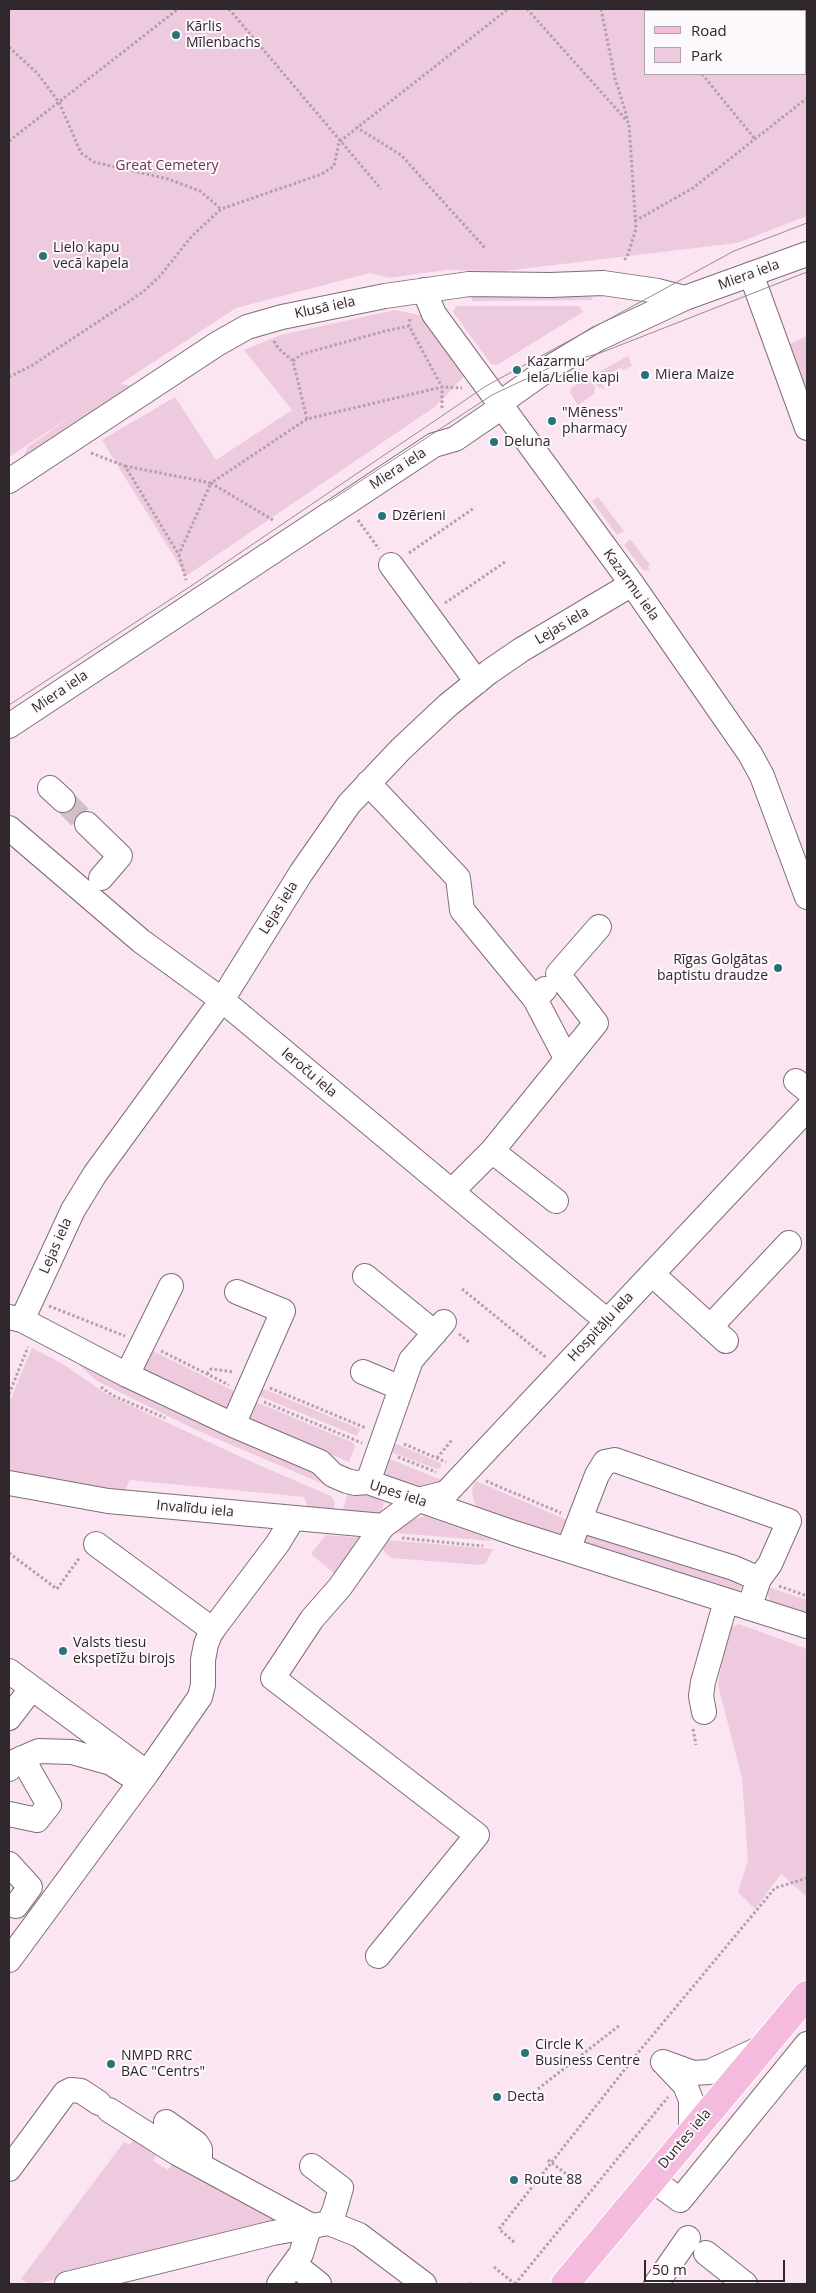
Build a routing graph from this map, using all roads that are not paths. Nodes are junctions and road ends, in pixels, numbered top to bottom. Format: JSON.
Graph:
{"nodes":[{"id":1,"x":807,"y":254,"type":"edge"},
{"id":2,"x":751,"y":274,"type":"junction"},
{"id":3,"x":424,"y":290,"type":"junction"},
{"id":4,"x":685,"y":298,"type":"junction"},
{"id":5,"x":500,"y":407,"type":"junction"},
{"id":6,"x":807,"y":428,"type":"edge"},
{"id":7,"x":9,"y":481,"type":"edge"},
{"id":8,"x":391,"y":565,"type":"road end"},
{"id":9,"x":632,"y":584,"type":"junction"},
{"id":10,"x":476,"y":682,"type":"junction"},
{"id":11,"x":9,"y":726,"type":"edge"},
{"id":12,"x":368,"y":783,"type":"junction"},
{"id":13,"x":87,"y":824,"type":"tunnel mouth"},
{"id":14,"x":9,"y":828,"type":"edge"},
{"id":15,"x":94,"y":886,"type":"junction"},
{"id":16,"x":807,"y":897,"type":"edge"},
{"id":17,"x":599,"y":927,"type":"dead end"},
{"id":18,"x":558,"y":974,"type":"junction"},
{"id":19,"x":535,"y":999,"type":"junction"},
{"id":20,"x":222,"y":1000,"type":"junction"},
{"id":21,"x":566,"y":1058,"type":"junction"},
{"id":22,"x":803,"y":1123,"type":"edge"},
{"id":23,"x":492,"y":1151,"type":"junction"},
{"id":24,"x":452,"y":1191,"type":"junction"},
{"id":25,"x":556,"y":1201,"type":"dead end"},
{"id":26,"x":788,"y":1243,"type":"dead end"},
{"id":27,"x":652,"y":1274,"type":"junction"},
{"id":28,"x":365,"y":1276,"type":"dead end"},
{"id":29,"x":171,"y":1286,"type":"dead end"},
{"id":30,"x":237,"y":1292,"type":"dead end"},
{"id":31,"x":20,"y":1314,"type":"edge"},
{"id":32,"x":607,"y":1321,"type":"junction"},
{"id":33,"x":363,"y":1372,"type":"dead end"},
{"id":34,"x":127,"y":1375,"type":"junction"},
{"id":35,"x":401,"y":1388,"type":"junction"},
{"id":36,"x":233,"y":1425,"type":"junction"},
{"id":37,"x":368,"y":1482,"type":"junction"},
{"id":38,"x":9,"y":1483,"type":"edge"},
{"id":39,"x":418,"y":1500,"type":"junction"},
{"id":40,"x":293,"y":1518,"type":"junction"},
{"id":41,"x":580,"y":1520,"type":"junction"},
{"id":42,"x":383,"y":1526,"type":"junction"},
{"id":43,"x":96,"y":1544,"type":"road end"},
{"id":44,"x":568,"y":1550,"type":"junction"},
{"id":45,"x":759,"y":1579,"type":"junction"},
{"id":46,"x":726,"y":1601,"type":"junction"},
{"id":47,"x":749,"y":1608,"type":"junction"},
{"id":48,"x":807,"y":1626,"type":"edge"},
{"id":49,"x":213,"y":1630,"type":"junction"},
{"id":50,"x":9,"y":1671,"type":"edge"},
{"id":51,"x":32,"y":1688,"type":"junction"},
{"id":52,"x":698,"y":1716,"type":"road end"},
{"id":53,"x":9,"y":1718,"type":"edge"},
{"id":54,"x":16,"y":1764,"type":"edge"},
{"id":55,"x":140,"y":1769,"type":"junction"},
{"id":56,"x":9,"y":1814,"type":"edge"},
{"id":57,"x":9,"y":1864,"type":"edge"},
{"id":58,"x":13,"y":1903,"type":"edge"},
{"id":59,"x":37,"y":1921,"type":"junction"},
{"id":60,"x":378,"y":1956,"type":"dead end"},
{"id":61,"x":9,"y":1960,"type":"edge"},
{"id":62,"x":807,"y":1995,"type":"edge"},
{"id":63,"x":807,"y":2044,"type":"edge"},
{"id":64,"x":761,"y":2048,"type":"junction"},
{"id":65,"x":166,"y":2122,"type":"dead end"},
{"id":66,"x":692,"y":2131,"type":"junction"},
{"id":67,"x":200,"y":2165,"type":"junction"},
{"id":68,"x":312,"y":2166,"type":"dead end"},
{"id":69,"x":9,"y":2169,"type":"edge"},
{"id":70,"x":651,"y":2179,"type":"junction"},
{"id":71,"x":319,"y":2224,"type":"junction"},
{"id":72,"x":688,"y":2238,"type":"dead end"},
{"id":73,"x":706,"y":2253,"type":"dead end"},
{"id":74,"x":294,"y":2264,"type":"junction"},
{"id":75,"x":68,"y":2284,"type":"edge"},
{"id":76,"x":279,"y":2284,"type":"edge"},
{"id":77,"x":319,"y":2284,"type":"edge"},
{"id":78,"x":424,"y":2284,"type":"edge"},
{"id":79,"x":565,"y":2284,"type":"edge"},
{"id":80,"x":656,"y":2284,"type":"edge"},
{"id":81,"x":745,"y":2284,"type":"edge"}],
"edges":[{"from":1,"to":2,"type":"street","name":"Miera iela"},
{"from":2,"to":4,"type":"street","name":"Miera iela"},
{"from":2,"to":6,"type":"street"},
{"from":3,"to":4,"type":"street","name":"Klusā iela"},
{"from":3,"to":5,"type":"street","name":"Kazarmu iela"},
{"from":3,"to":7,"type":"street","name":"Klusā iela"},
{"from":4,"to":5,"type":"street","name":"Miera iela"},
{"from":5,"to":9,"type":"street","name":"Kazarmu iela"},
{"from":5,"to":11,"type":"street","name":"Miera iela"},
{"from":8,"to":10,"type":"street"},
{"from":9,"to":10,"type":"street","name":"Lejas iela"},
{"from":9,"to":16,"type":"street","name":"Kazarmu iela"},
{"from":10,"to":12,"type":"street","name":"Lejas iela"},
{"from":12,"to":19,"type":"street"},
{"from":12,"to":20,"type":"street","name":"Lejas iela"},
{"from":13,"to":15,"type":"street"},
{"from":14,"to":15,"type":"street","name":"Ieroču iela"},
{"from":15,"to":20,"type":"street","name":"Ieroču iela"},
{"from":17,"to":18,"type":"street"},
{"from":18,"to":19,"type":"street"},
{"from":18,"to":21,"type":"street"},
{"from":19,"to":21,"type":"street"},
{"from":20,"to":24,"type":"street","name":"Ieroču iela"},
{"from":20,"to":31,"type":"street","name":"Lejas iela"},
{"from":21,"to":23,"type":"street"},
{"from":22,"to":27,"type":"street","name":"Hospitāļu iela"},
{"from":23,"to":24,"type":"street"},
{"from":23,"to":25,"type":"street"},
{"from":24,"to":32,"type":"street","name":"Ieroču iela"},
{"from":26,"to":27,"type":"street"},
{"from":27,"to":32,"type":"street","name":"Hospitāļu iela"},
{"from":28,"to":35,"type":"street"},
{"from":29,"to":34,"type":"street"},
{"from":30,"to":36,"type":"street"},
{"from":31,"to":34,"type":"street","name":"Upes iela"},
{"from":32,"to":39,"type":"street","name":"Hospitāļu iela"},
{"from":33,"to":35,"type":"street"},
{"from":34,"to":36,"type":"street","name":"Upes iela"},
{"from":35,"to":37,"type":"street"},
{"from":36,"to":37,"type":"street","name":"Upes iela"},
{"from":37,"to":39,"type":"street","name":"Upes iela"},
{"from":38,"to":40,"type":"street","name":"Invalīdu iela"},
{"from":39,"to":42,"type":"street","name":"Hospitāļu iela"},
{"from":39,"to":44,"type":"street","name":"Upes iela"},
{"from":40,"to":42,"type":"street","name":"Invalīdu iela"},
{"from":40,"to":49,"type":"street"},
{"from":41,"to":44,"type":"street"},
{"from":41,"to":45,"type":"street"},
{"from":41,"to":45,"type":"street"},
{"from":42,"to":60,"type":"street","name":"Hospitāļu iela"},
{"from":43,"to":49,"type":"street"},
{"from":44,"to":46,"type":"street","name":"Upes iela"},
{"from":45,"to":47,"type":"street"},
{"from":46,"to":47,"type":"street","name":"Upes iela"},
{"from":46,"to":52,"type":"street"},
{"from":47,"to":48,"type":"street","name":"Upes iela"},
{"from":49,"to":55,"type":"street"},
{"from":50,"to":51,"type":"street"},
{"from":51,"to":53,"type":"street"},
{"from":51,"to":55,"type":"street"},
{"from":54,"to":55,"type":"street"},
{"from":54,"to":56,"type":"street"},
{"from":55,"to":59,"type":"street"},
{"from":57,"to":58,"type":"street"},
{"from":58,"to":59,"type":"street"},
{"from":59,"to":61,"type":"street"},
{"from":62,"to":64,"type":"main road","name":"Duntes iela"},
{"from":63,"to":70,"type":"street"},
{"from":64,"to":66,"type":"main road","name":"Duntes iela"},
{"from":64,"to":66,"type":"street"},
{"from":65,"to":67,"type":"street"},
{"from":66,"to":70,"type":"main road","name":"Duntes iela"},
{"from":67,"to":69,"type":"street"},
{"from":67,"to":71,"type":"street"},
{"from":68,"to":71,"type":"street"},
{"from":70,"to":79,"type":"main road","name":"Duntes iela"},
{"from":71,"to":74,"type":"street"},
{"from":71,"to":75,"type":"street"},
{"from":71,"to":78,"type":"street"},
{"from":72,"to":80,"type":"street"},
{"from":73,"to":81,"type":"street"},
{"from":74,"to":76,"type":"street"},
{"from":74,"to":77,"type":"street"}]}
